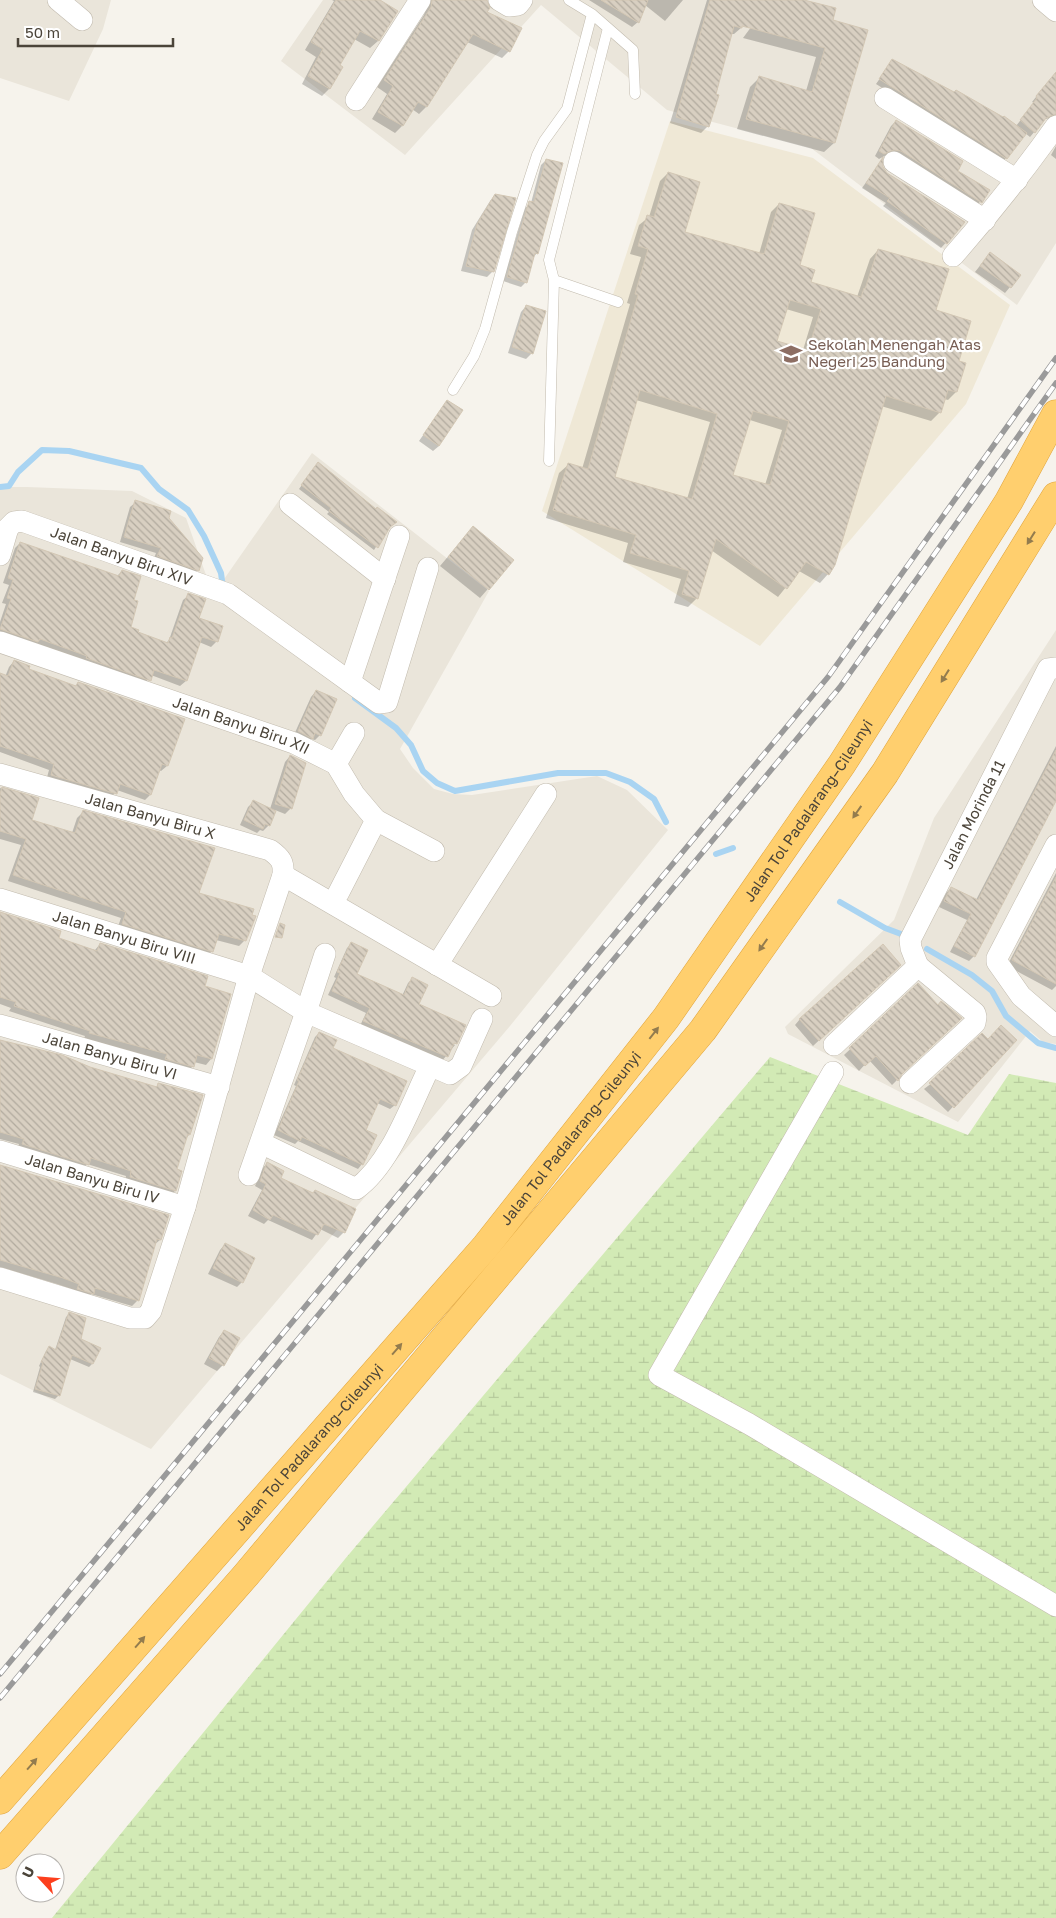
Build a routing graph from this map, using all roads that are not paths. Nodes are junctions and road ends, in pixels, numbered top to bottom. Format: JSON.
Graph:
{"nodes":[{"id":1,"x":58,"y":0,"type":"edge"},
{"id":2,"x":420,"y":0,"type":"edge"},
{"id":3,"x":499,"y":0,"type":"edge"},
{"id":4,"x":522,"y":0,"type":"edge"},
{"id":5,"x":569,"y":0,"type":"edge"},
{"id":6,"x":1042,"y":0,"type":"edge"},
{"id":7,"x":1056,"y":10,"type":"edge"},
{"id":8,"x":592,"y":14,"type":"junction"},
{"id":9,"x":82,"y":20,"type":"dead end"},
{"id":10,"x":608,"y":28,"type":"junction"},
{"id":11,"x":634,"y":94,"type":"dead end"},
{"id":12,"x":885,"y":98,"type":"dead end"},
{"id":13,"x":356,"y":100,"type":"dead end"},
{"id":14,"x":1056,"y":126,"type":"edge"},
{"id":15,"x":894,"y":162,"type":"dead end"},
{"id":16,"x":1017,"y":180,"type":"junction"},
{"id":17,"x":985,"y":220,"type":"junction"},
{"id":18,"x":953,"y":256,"type":"dead end"},
{"id":19,"x":554,"y":280,"type":"junction"},
{"id":20,"x":618,"y":302,"type":"dead end"},
{"id":21,"x":453,"y":390,"type":"dead end"},
{"id":22,"x":1056,"y":414,"type":"edge"},
{"id":23,"x":549,"y":461,"type":"dead end"},
{"id":24,"x":1056,"y":496,"type":"edge"},
{"id":25,"x":290,"y":504,"type":"dead end"},
{"id":26,"x":399,"y":536,"type":"dead end"},
{"id":27,"x":0,"y":555,"type":"edge"},
{"id":28,"x":428,"y":568,"type":"dead end"},
{"id":29,"x":385,"y":579,"type":"junction"},
{"id":30,"x":0,"y":642,"type":"edge"},
{"id":31,"x":1054,"y":668,"type":"edge"},
{"id":32,"x":350,"y":682,"type":"junction"},
{"id":33,"x":354,"y":733,"type":"dead end"},
{"id":34,"x":336,"y":764,"type":"junction"},
{"id":35,"x":0,"y":774,"type":"edge"},
{"id":36,"x":546,"y":794,"type":"dead end"},
{"id":37,"x":376,"y":820,"type":"junction"},
{"id":38,"x":1056,"y":844,"type":"edge"},
{"id":39,"x":434,"y":851,"type":"dead end"},
{"id":40,"x":283,"y":875,"type":"junction"},
{"id":41,"x":338,"y":894,"type":"dead end"},
{"id":42,"x":0,"y":899,"type":"edge"},
{"id":43,"x":325,"y":954,"type":"dead end"},
{"id":44,"x":437,"y":965,"type":"junction"},
{"id":45,"x":918,"y":966,"type":"junction"},
{"id":46,"x":249,"y":976,"type":"junction"},
{"id":47,"x":491,"y":996,"type":"dead end"},
{"id":48,"x":306,"y":1012,"type":"junction"},
{"id":49,"x":482,"y":1019,"type":"dead end"},
{"id":50,"x":0,"y":1024,"type":"edge"},
{"id":51,"x":1056,"y":1026,"type":"edge"},
{"id":52,"x":834,"y":1045,"type":"dead end"},
{"id":53,"x":430,"y":1066,"type":"junction"},
{"id":54,"x":833,"y":1072,"type":"dead end"},
{"id":55,"x":910,"y":1083,"type":"dead end"},
{"id":56,"x":219,"y":1087,"type":"junction"},
{"id":57,"x":261,"y":1143,"type":"junction"},
{"id":58,"x":0,"y":1151,"type":"edge"},
{"id":59,"x":249,"y":1175,"type":"dead end"},
{"id":60,"x":185,"y":1207,"type":"junction"},
{"id":61,"x":0,"y":1278,"type":"edge"},
{"id":62,"x":1056,"y":1606,"type":"edge"},
{"id":63,"x":0,"y":1800,"type":"edge"},
{"id":64,"x":0,"y":1855,"type":"edge"}],
"edges":[{"from":1,"to":9,"type":"street"},
{"from":2,"to":13,"type":"street"},
{"from":3,"to":4,"type":"street"},
{"from":5,"to":8,"type":"lane"},
{"from":6,"to":7,"type":"street"},
{"from":8,"to":10,"type":"lane"},
{"from":8,"to":21,"type":"lane"},
{"from":10,"to":11,"type":"lane"},
{"from":10,"to":19,"type":"lane"},
{"from":12,"to":16,"type":"street"},
{"from":14,"to":16,"type":"street"},
{"from":15,"to":17,"type":"street"},
{"from":16,"to":17,"type":"street"},
{"from":17,"to":18,"type":"street"},
{"from":19,"to":20,"type":"lane"},
{"from":19,"to":23,"type":"lane"},
{"from":63,"to":22,"type":"highway","name":"Jalan Tol Padalarang–Cileunyi","one_way":true},
{"from":24,"to":64,"type":"highway","name":"Jalan Tol Padalarang–Cileunyi","one_way":true},
{"from":25,"to":29,"type":"street"},
{"from":26,"to":29,"type":"street"},
{"from":27,"to":32,"type":"street","name":"Jalan Banyu Biru XIV"},
{"from":28,"to":32,"type":"street","name":"Jalan Banyu Biru XIV"},
{"from":29,"to":32,"type":"street"},
{"from":30,"to":34,"type":"street","name":"Jalan Banyu Biru XII"},
{"from":31,"to":45,"type":"street","name":"Jalan Morinda 11"},
{"from":33,"to":34,"type":"street"},
{"from":34,"to":37,"type":"street"},
{"from":35,"to":40,"type":"street","name":"Jalan Banyu Biru X"},
{"from":36,"to":44,"type":"street"},
{"from":37,"to":39,"type":"street"},
{"from":37,"to":41,"type":"street"},
{"from":38,"to":51,"type":"street"},
{"from":40,"to":44,"type":"street"},
{"from":40,"to":46,"type":"street"},
{"from":42,"to":46,"type":"street","name":"Jalan Banyu Biru VIII"},
{"from":43,"to":48,"type":"street"},
{"from":44,"to":47,"type":"street"},
{"from":45,"to":52,"type":"street"},
{"from":45,"to":55,"type":"street"},
{"from":46,"to":48,"type":"street","name":"Jalan Banyu Biru VIII"},
{"from":46,"to":56,"type":"street"},
{"from":48,"to":53,"type":"street","name":"Jalan Banyu Biru VIII"},
{"from":48,"to":57,"type":"street"},
{"from":49,"to":53,"type":"street","name":"Jalan Banyu Biru VIII"},
{"from":50,"to":56,"type":"street","name":"Jalan Banyu Biru VI"},
{"from":53,"to":57,"type":"street"},
{"from":54,"to":62,"type":"street"},
{"from":56,"to":60,"type":"street"},
{"from":57,"to":59,"type":"street"},
{"from":58,"to":60,"type":"street","name":"Jalan Banyu Biru IV"},
{"from":60,"to":61,"type":"street"}]}
